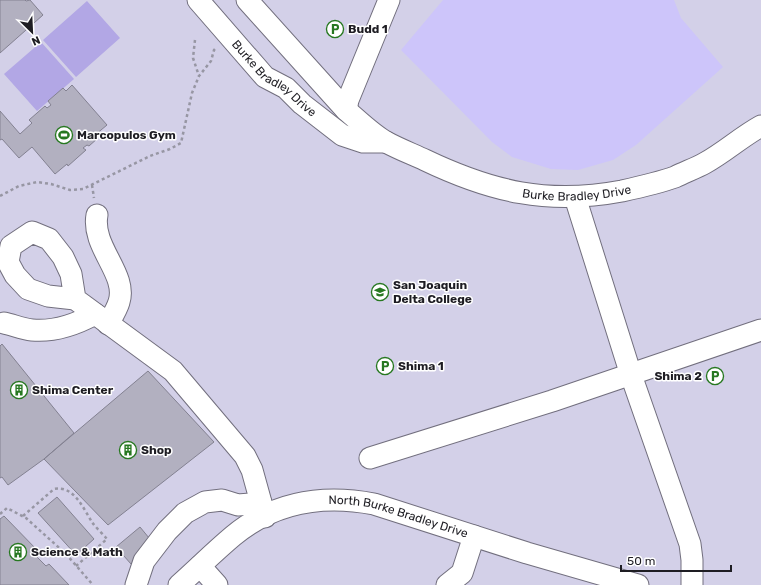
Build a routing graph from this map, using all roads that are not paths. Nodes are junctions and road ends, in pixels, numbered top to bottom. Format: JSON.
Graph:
{"nodes":[{"id":1,"x":198,"y":0,"type":"edge"},
{"id":2,"x":247,"y":0,"type":"edge"},
{"id":3,"x":389,"y":0,"type":"edge"},
{"id":4,"x":346,"y":110,"type":"junction"},
{"id":5,"x":761,"y":126,"type":"edge"},
{"id":6,"x":386,"y":142,"type":"junction"},
{"id":7,"x":575,"y":197,"type":"junction"},
{"id":8,"x":97,"y":215,"type":"dead end"},
{"id":9,"x":75,"y":299,"type":"dead end"},
{"id":10,"x":101,"y":319,"type":"junction"},
{"id":11,"x":4,"y":322,"type":"dead end"},
{"id":12,"x":761,"y":330,"type":"edge"},
{"id":13,"x":631,"y":375,"type":"junction"},
{"id":14,"x":370,"y":458,"type":"dead end"},
{"id":15,"x":263,"y":510,"type":"junction"},
{"id":16,"x":474,"y":536,"type":"junction"},
{"id":17,"x":200,"y":566,"type":"junction"},
{"id":18,"x":136,"y":585,"type":"edge"},
{"id":19,"x":179,"y":585,"type":"edge"},
{"id":20,"x":217,"y":585,"type":"edge"},
{"id":21,"x":447,"y":585,"type":"edge"},
{"id":22,"x":638,"y":585,"type":"edge"},
{"id":23,"x":692,"y":585,"type":"edge"}],
"edges":[{"from":1,"to":6,"type":"street","name":"Burke Bradley Drive"},
{"from":2,"to":4,"type":"street","name":"Burke Bradley Drive"},
{"from":3,"to":4,"type":"street"},
{"from":4,"to":6,"type":"street","name":"Burke Bradley Drive"},
{"from":5,"to":7,"type":"street","name":"Burke Bradley Drive"},
{"from":6,"to":7,"type":"street","name":"Burke Bradley Drive"},
{"from":7,"to":13,"type":"street"},
{"from":8,"to":10,"type":"street"},
{"from":9,"to":10,"type":"street"},
{"from":10,"to":11,"type":"street"},
{"from":10,"to":15,"type":"street"},
{"from":12,"to":13,"type":"street"},
{"from":13,"to":14,"type":"street"},
{"from":13,"to":23,"type":"street"},
{"from":15,"to":16,"type":"street","name":"North Burke Bradley Drive"},
{"from":15,"to":17,"type":"street","name":"North Burke Bradley Drive"},
{"from":15,"to":18,"type":"street"},
{"from":16,"to":21,"type":"street"},
{"from":16,"to":22,"type":"street","name":"North Burke Bradley Drive"},
{"from":17,"to":19,"type":"street","name":"North Burke Bradley Drive"},
{"from":17,"to":20,"type":"street"}]}
